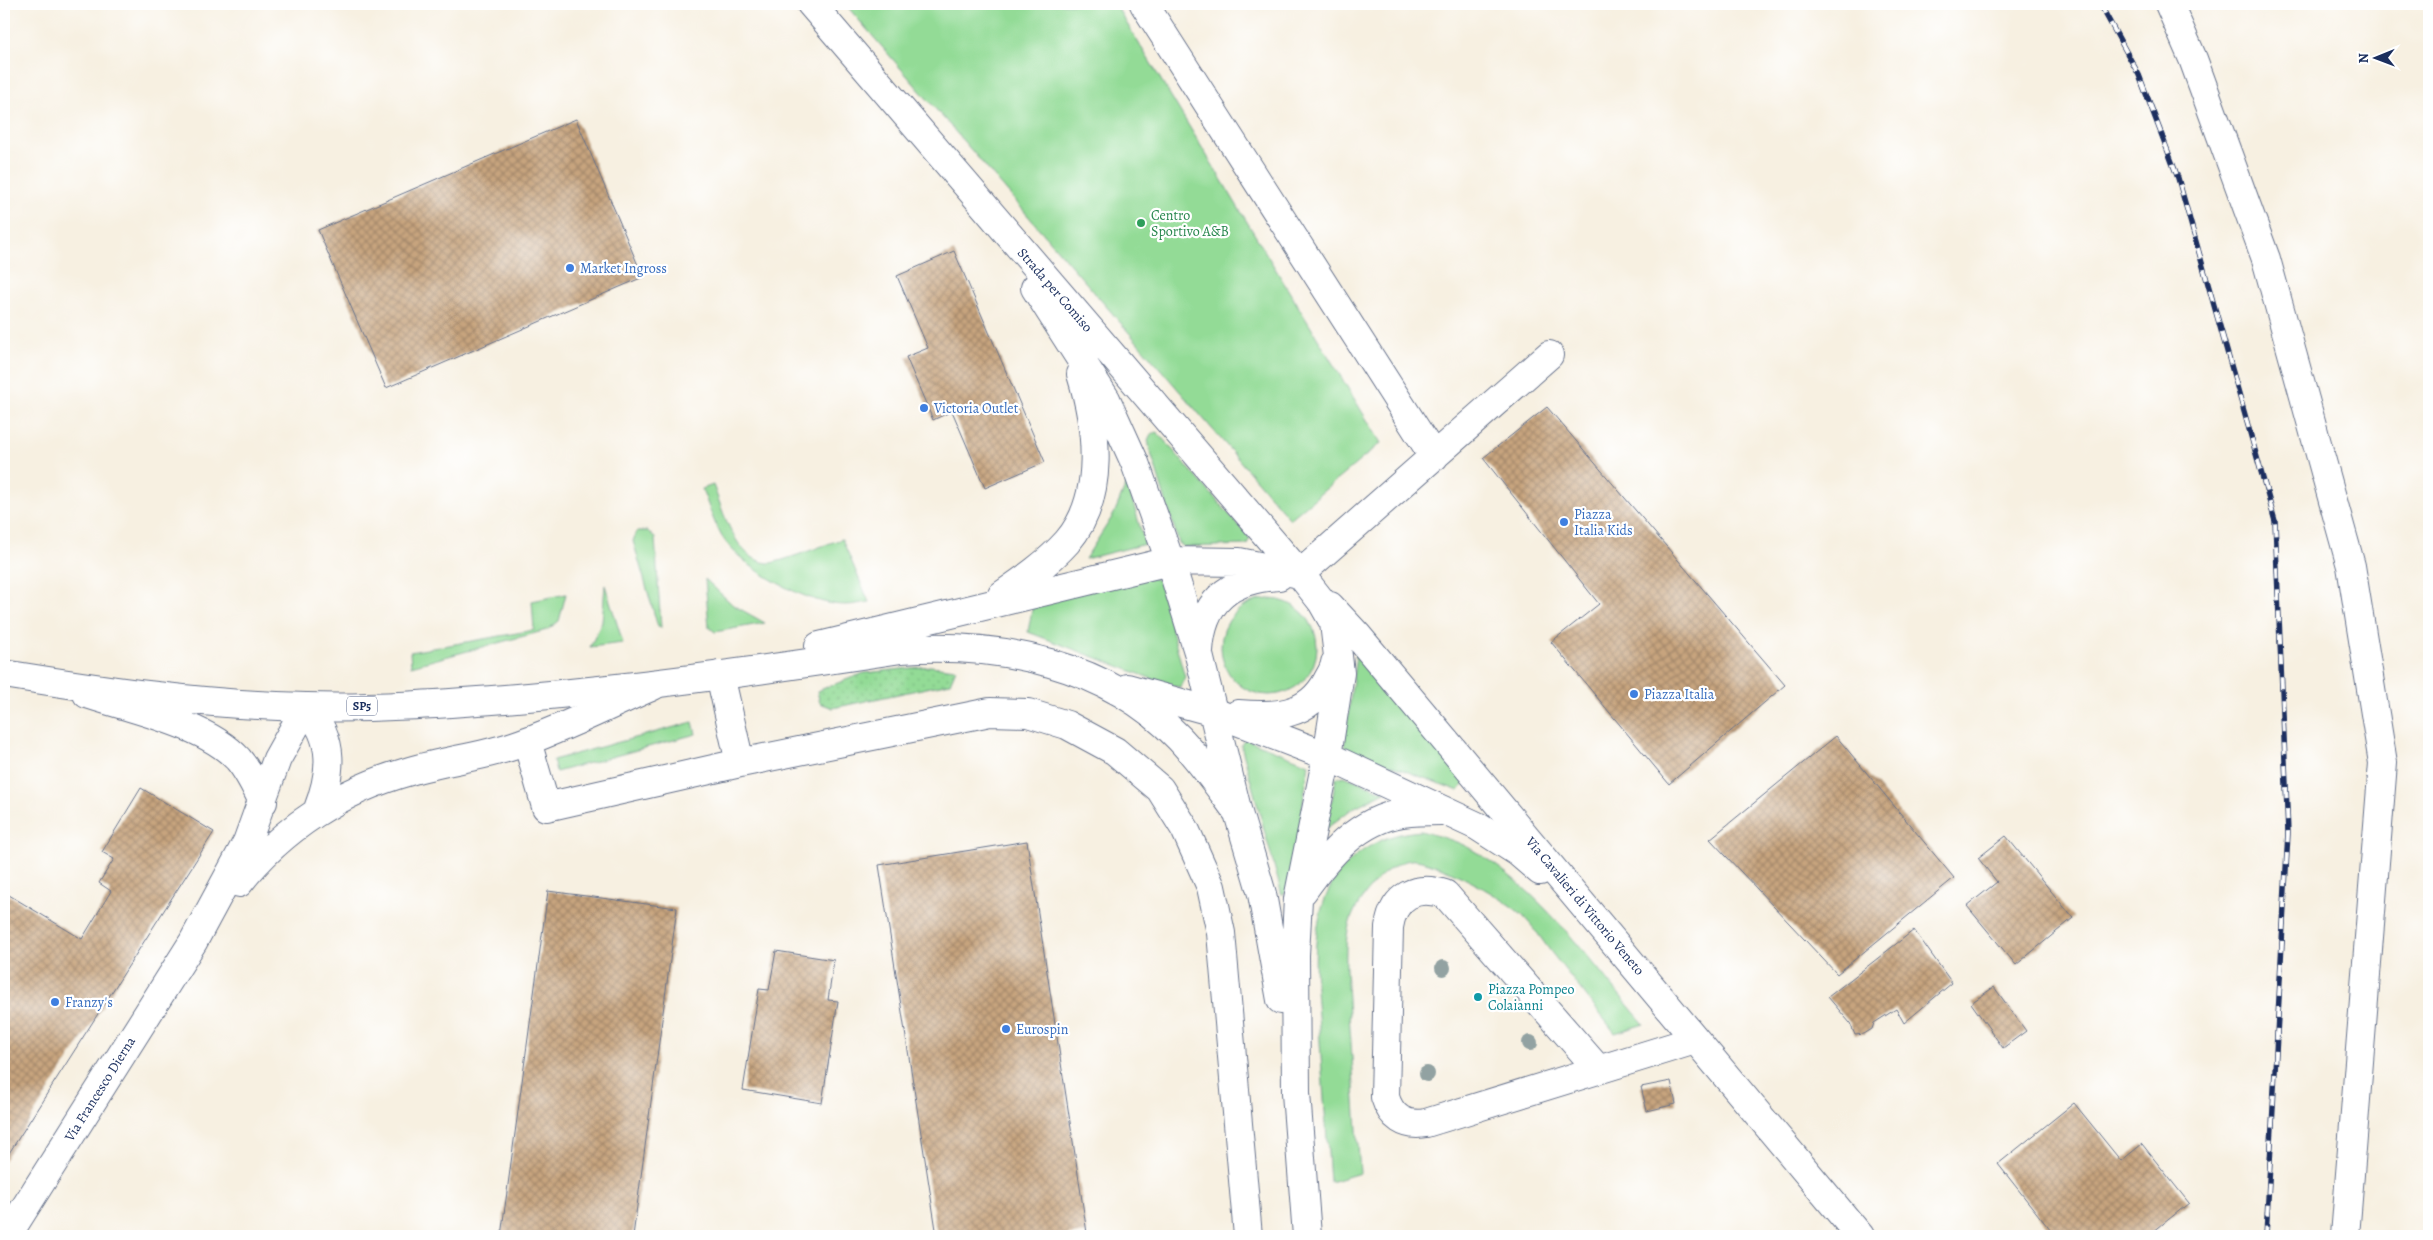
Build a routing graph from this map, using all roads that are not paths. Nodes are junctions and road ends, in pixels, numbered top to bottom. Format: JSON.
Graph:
{"nodes":[{"id":1,"x":811,"y":4,"type":"edge"},
{"id":2,"x":1144,"y":4,"type":"edge"},
{"id":3,"x":2168,"y":4,"type":"edge"},
{"id":4,"x":982,"y":205,"type":"junction"},
{"id":5,"x":1071,"y":344,"type":"junction"},
{"id":6,"x":1549,"y":355,"type":"dead end"},
{"id":7,"x":1434,"y":457,"type":"junction"},
{"id":8,"x":1170,"y":561,"type":"junction"},
{"id":9,"x":1303,"y":577,"type":"junction"},
{"id":10,"x":992,"y":603,"type":"junction"},
{"id":11,"x":1338,"y":645,"type":"junction"},
{"id":12,"x":1199,"y":655,"type":"junction"},
{"id":13,"x":4,"y":674,"type":"edge"},
{"id":14,"x":720,"y":675,"type":"junction"},
{"id":15,"x":48,"y":681,"type":"junction"},
{"id":16,"x":1103,"y":682,"type":"junction"},
{"id":17,"x":657,"y":685,"type":"junction"},
{"id":18,"x":306,"y":707,"type":"junction"},
{"id":19,"x":1214,"y":712,"type":"junction"},
{"id":20,"x":527,"y":741,"type":"junction"},
{"id":21,"x":1326,"y":756,"type":"junction"},
{"id":22,"x":740,"y":763,"type":"junction"},
{"id":23,"x":263,"y":802,"type":"junction"},
{"id":24,"x":1446,"y":810,"type":"junction"},
{"id":25,"x":317,"y":812,"type":"junction"},
{"id":26,"x":1238,"y":813,"type":"junction"},
{"id":27,"x":1298,"y":899,"type":"junction"},
{"id":28,"x":1588,"y":910,"type":"junction"},
{"id":29,"x":193,"y":942,"type":"junction"},
{"id":30,"x":1695,"y":1040,"type":"junction"},
{"id":31,"x":1598,"y":1069,"type":"junction"},
{"id":32,"x":1296,"y":1093,"type":"junction"},
{"id":33,"x":7,"y":1236,"type":"edge"},
{"id":34,"x":1248,"y":1236,"type":"edge"},
{"id":35,"x":1307,"y":1236,"type":"edge"},
{"id":36,"x":1860,"y":1236,"type":"edge"},
{"id":37,"x":2345,"y":1236,"type":"edge"}],
"edges":[{"from":1,"to":4,"type":"main road","name":"Strada per Comiso"},
{"from":2,"to":7,"type":"main road"},
{"from":3,"to":37,"type":"main road"},
{"from":4,"to":5,"type":"main road"},
{"from":4,"to":9,"type":"main road","name":"Strada per Comiso"},
{"from":5,"to":8,"type":"main road"},
{"from":5,"to":10,"type":"main road"},
{"from":6,"to":7,"type":"main road"},
{"from":7,"to":9,"type":"main road"},
{"from":8,"to":9,"type":"main road"},
{"from":8,"to":10,"type":"main road"},
{"from":8,"to":12,"type":"main road"},
{"from":9,"to":11,"type":"main road"},
{"from":9,"to":12,"type":"main road"},
{"from":9,"to":28,"type":"main road","name":"Via Cavalieri di Vittorio Veneto"},
{"from":10,"to":14,"type":"main road"},
{"from":11,"to":19,"type":"main road"},
{"from":11,"to":21,"type":"main road"},
{"from":12,"to":19,"type":"main road"},
{"from":13,"to":15,"type":"main road","number":"SP5"},
{"from":14,"to":16,"type":"main road"},
{"from":14,"to":17,"type":"main road","number":"SP5"},
{"from":14,"to":22,"type":"main road"},
{"from":15,"to":18,"type":"main road","number":"SP5"},
{"from":15,"to":23,"type":"main road"},
{"from":16,"to":19,"type":"main road"},
{"from":16,"to":26,"type":"main road"},
{"from":17,"to":18,"type":"main road","number":"SP5"},
{"from":17,"to":20,"type":"main road"},
{"from":18,"to":23,"type":"main road"},
{"from":18,"to":25,"type":"main road"},
{"from":19,"to":21,"type":"main road"},
{"from":19,"to":26,"type":"main road"},
{"from":20,"to":22,"type":"main road"},
{"from":20,"to":25,"type":"main road"},
{"from":21,"to":24,"type":"main road"},
{"from":21,"to":27,"type":"main road"},
{"from":22,"to":34,"type":"main road"},
{"from":23,"to":29,"type":"main road"},
{"from":24,"to":27,"type":"main road"},
{"from":24,"to":28,"type":"main road"},
{"from":25,"to":29,"type":"main road"},
{"from":26,"to":32,"type":"main road"},
{"from":27,"to":32,"type":"main road"},
{"from":28,"to":30,"type":"main road","name":"Via Cavalieri di Vittorio Veneto"},
{"from":29,"to":33,"type":"main road","name":"Via Francesco Dierna"},
{"from":30,"to":31,"type":"main road"},
{"from":30,"to":36,"type":"main road","name":"Via Cavalieri di Vittorio Veneto"},
{"from":31,"to":31,"type":"main road"},
{"from":32,"to":35,"type":"main road"}]}
